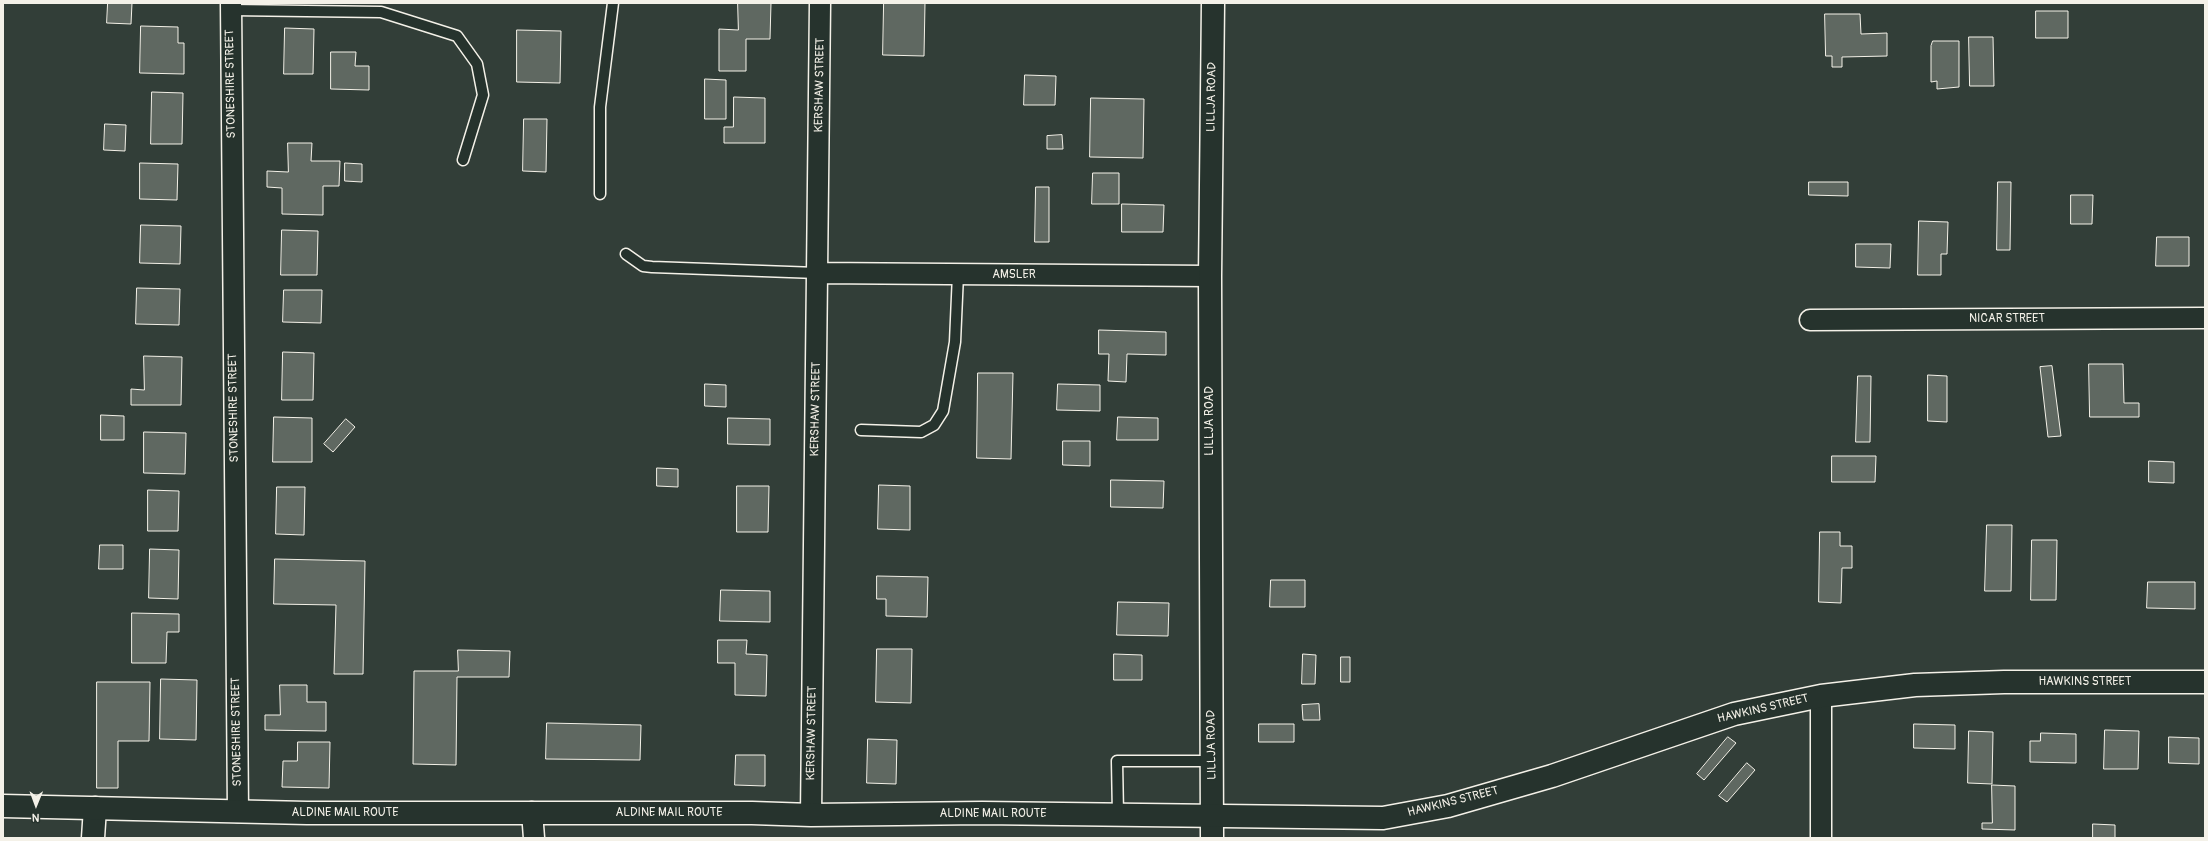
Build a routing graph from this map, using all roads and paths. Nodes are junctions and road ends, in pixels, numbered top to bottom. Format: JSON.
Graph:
{"nodes":[{"id":1,"x":613,"y":3,"type":"edge"},
{"id":2,"x":820,"y":3,"type":"edge"},
{"id":3,"x":1213,"y":3,"type":"edge"},
{"id":4,"x":231,"y":6,"type":"edge"},
{"id":5,"x":463,"y":160,"type":"dead end"},
{"id":6,"x":600,"y":194,"type":"dead end"},
{"id":7,"x":626,"y":254,"type":"dead end"},
{"id":8,"x":817,"y":273,"type":"junction"},
{"id":9,"x":958,"y":274,"type":"junction"},
{"id":10,"x":1210,"y":276,"type":"junction"},
{"id":11,"x":2205,"y":318,"type":"edge"},
{"id":12,"x":1810,"y":320,"type":"dead end"},
{"id":13,"x":861,"y":430,"type":"dead end"},
{"id":14,"x":2205,"y":682,"type":"edge"},
{"id":15,"x":1821,"y":696,"type":"junction"},
{"id":16,"x":1211,"y":761,"type":"junction"},
{"id":17,"x":3,"y":806,"type":"edge"},
{"id":18,"x":95,"y":808,"type":"junction"},
{"id":19,"x":238,"y":812,"type":"junction"},
{"id":20,"x":532,"y":812,"type":"junction"},
{"id":21,"x":810,"y":815,"type":"junction"},
{"id":22,"x":1118,"y":815,"type":"junction"},
{"id":23,"x":1211,"y":816,"type":"junction"},
{"id":24,"x":1335,"y":818,"type":"joint"},
{"id":25,"x":93,"y":838,"type":"edge"},
{"id":26,"x":534,"y":838,"type":"edge"},
{"id":27,"x":1212,"y":838,"type":"edge"},
{"id":28,"x":1821,"y":838,"type":"edge"}],
"edges":[{"from":1,"to":6,"type":"lane"},
{"from":2,"to":8,"type":"street","name":"KERSHAW STREET"},
{"from":3,"to":10,"type":"main road","name":"LILLJA ROAD"},
{"from":4,"to":5,"type":"lane"},
{"from":4,"to":19,"type":"street","name":"STONESHIRE STREET"},
{"from":7,"to":8,"type":"lane"},
{"from":8,"to":9,"type":"street","name":"AMSLER"},
{"from":8,"to":21,"type":"street","name":"KERSHAW STREET"},
{"from":9,"to":10,"type":"street","name":"AMSLER"},
{"from":9,"to":13,"type":"lane"},
{"from":10,"to":16,"type":"main road","name":"LILLJA ROAD"},
{"from":11,"to":12,"type":"street","name":"NICAR STREET"},
{"from":14,"to":15,"type":"main road","name":"HAWKINS STREET"},
{"from":15,"to":24,"type":"main road","name":"HAWKINS STREET"},
{"from":15,"to":28,"type":"street"},
{"from":16,"to":22,"type":"lane"},
{"from":16,"to":23,"type":"main road","name":"LILLJA ROAD"},
{"from":17,"to":18,"type":"main road","name":"ALDINE MAIL ROUTE"},
{"from":18,"to":19,"type":"main road","name":"ALDINE MAIL ROUTE"},
{"from":18,"to":25,"type":"main road"},
{"from":19,"to":20,"type":"main road","name":"ALDINE MAIL ROUTE"},
{"from":20,"to":21,"type":"main road","name":"ALDINE MAIL ROUTE"},
{"from":20,"to":26,"type":"street"},
{"from":21,"to":22,"type":"main road","name":"ALDINE MAIL ROUTE"},
{"from":22,"to":23,"type":"main road","name":"ALDINE MAIL ROUTE"},
{"from":23,"to":24,"type":"main road","name":"ALDINE MAIL ROUTE"},
{"from":23,"to":27,"type":"main road","name":"LILLJA ROAD"}]}
